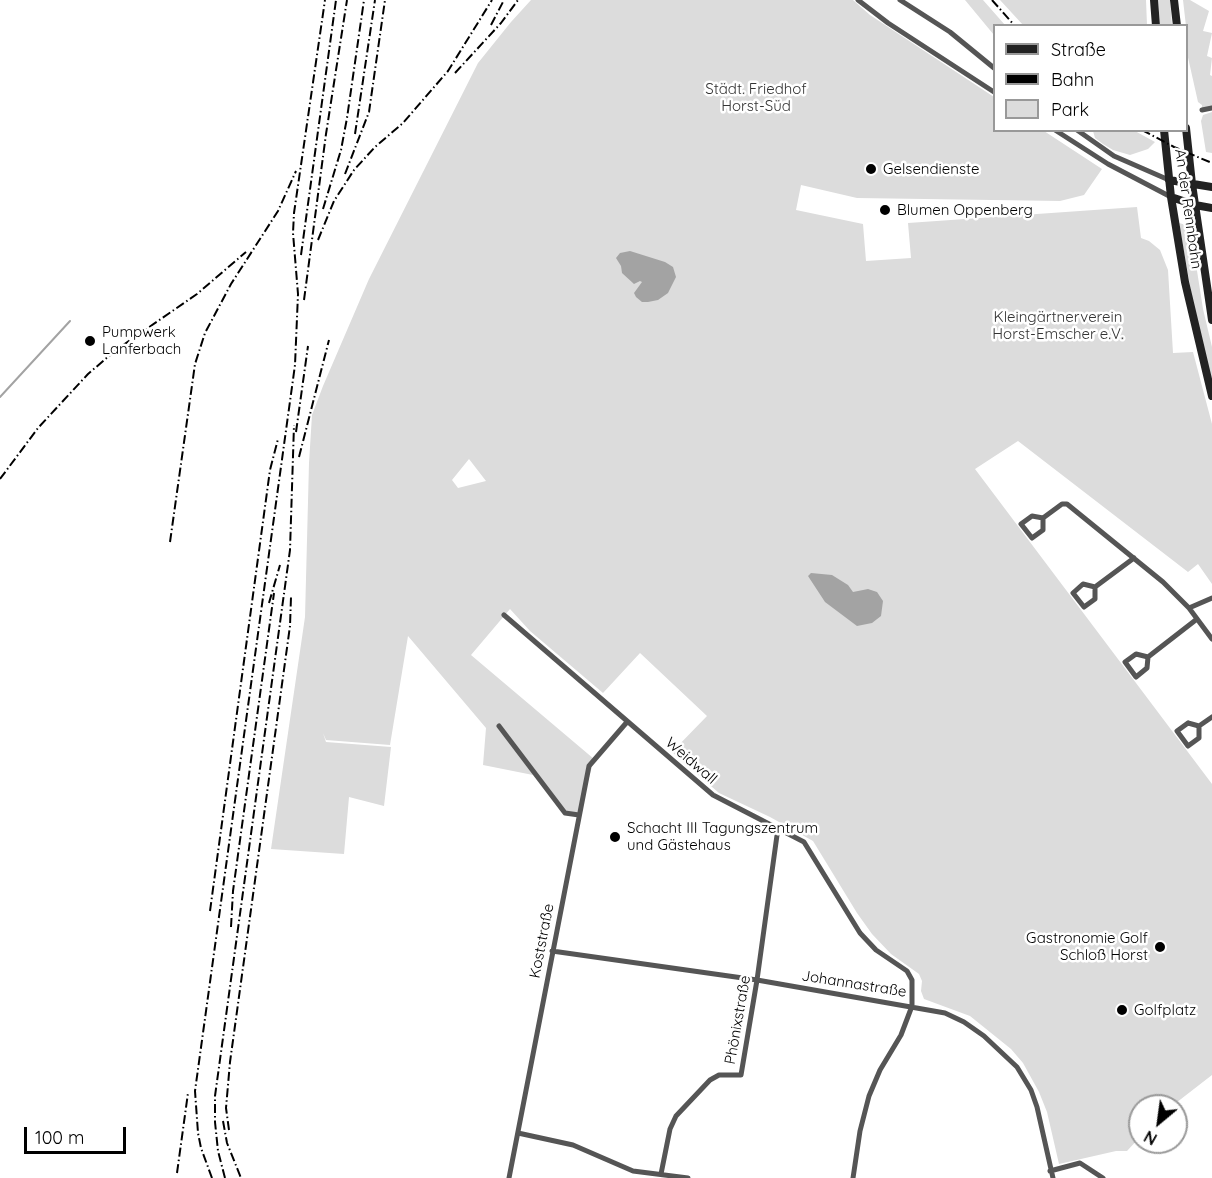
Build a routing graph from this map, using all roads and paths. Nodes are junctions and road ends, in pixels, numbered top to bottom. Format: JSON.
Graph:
{"nodes":[{"id":1,"x":858,"y":0,"type":"edge"},
{"id":2,"x":900,"y":0,"type":"edge"},
{"id":3,"x":1154,"y":0,"type":"edge"},
{"id":4,"x":1174,"y":0,"type":"edge"},
{"id":5,"x":1156,"y":24,"type":"edge"},
{"id":6,"x":1177,"y":24,"type":"edge"},
{"id":7,"x":993,"y":67,"type":"edge"},
{"id":8,"x":993,"y":91,"type":"edge"},
{"id":9,"x":1212,"y":108,"type":"edge"},
{"id":10,"x":1202,"y":110,"type":"dead end"},
{"id":11,"x":1058,"y":132,"type":"edge"},
{"id":12,"x":1080,"y":132,"type":"edge"},
{"id":13,"x":1164,"y":132,"type":"edge"},
{"id":14,"x":1186,"y":132,"type":"edge"},
{"id":15,"x":1169,"y":180,"type":"junction"},
{"id":16,"x":1192,"y":184,"type":"junction"},
{"id":17,"x":1212,"y":188,"type":"edge"},
{"id":18,"x":1171,"y":197,"type":"junction"},
{"id":19,"x":1195,"y":205,"type":"junction"},
{"id":20,"x":1212,"y":208,"type":"edge"},
{"id":21,"x":1212,"y":320,"type":"edge"},
{"id":22,"x":1212,"y":396,"type":"edge"},
{"id":23,"x":1043,"y":518,"type":"junction"},
{"id":24,"x":1134,"y":558,"type":"junction"},
{"id":25,"x":1095,"y":587,"type":"junction"},
{"id":26,"x":1212,"y":598,"type":"edge"},
{"id":27,"x":1190,"y":608,"type":"junction"},
{"id":28,"x":504,"y":615,"type":"dead end"},
{"id":29,"x":1197,"y":619,"type":"junction"},
{"id":30,"x":1212,"y":639,"type":"edge"},
{"id":31,"x":1148,"y":657,"type":"junction"},
{"id":32,"x":1212,"y":717,"type":"edge"},
{"id":33,"x":627,"y":722,"type":"junction"},
{"id":34,"x":499,"y":726,"type":"dead end"},
{"id":35,"x":1199,"y":726,"type":"junction"},
{"id":36,"x":579,"y":815,"type":"junction"},
{"id":37,"x":777,"y":828,"type":"junction"},
{"id":38,"x":552,"y":951,"type":"junction"},
{"id":39,"x":757,"y":980,"type":"junction"},
{"id":40,"x":912,"y":1006,"type":"junction"},
{"id":41,"x":518,"y":1133,"type":"junction"},
{"id":42,"x":632,"y":1174,"type":"edge"},
{"id":43,"x":661,"y":1174,"type":"junction"},
{"id":44,"x":1051,"y":1176,"type":"edge"},
{"id":45,"x":508,"y":1178,"type":"edge"},
{"id":46,"x":688,"y":1178,"type":"edge"},
{"id":47,"x":853,"y":1178,"type":"edge"},
{"id":48,"x":1103,"y":1178,"type":"edge"}],
"edges":[{"from":1,"to":8,"type":"street"},
{"from":2,"to":7,"type":"street"},
{"from":3,"to":5,"type":"main road"},
{"from":4,"to":6,"type":"main road"},
{"from":9,"to":10,"type":"street"},
{"from":11,"to":18,"type":"street"},
{"from":12,"to":15,"type":"street"},
{"from":13,"to":15,"type":"main road","name":"An der Rennbahn"},
{"from":14,"to":16,"type":"main road","name":"An der Rennbahn"},
{"from":15,"to":16,"type":"main road"},
{"from":15,"to":18,"type":"main road","name":"An der Rennbahn"},
{"from":16,"to":17,"type":"main road"},
{"from":16,"to":19,"type":"main road","name":"An der Rennbahn"},
{"from":18,"to":19,"type":"main road"},
{"from":18,"to":22,"type":"main road","name":"An der Rennbahn"},
{"from":19,"to":20,"type":"main road"},
{"from":19,"to":21,"type":"main road","name":"An der Rennbahn"},
{"from":23,"to":23,"type":"street"},
{"from":23,"to":24,"type":"street"},
{"from":24,"to":25,"type":"street"},
{"from":24,"to":27,"type":"street"},
{"from":25,"to":25,"type":"street"},
{"from":26,"to":27,"type":"street"},
{"from":27,"to":29,"type":"street"},
{"from":28,"to":33,"type":"street","name":"Weidwall"},
{"from":29,"to":30,"type":"street"},
{"from":29,"to":31,"type":"street"},
{"from":31,"to":31,"type":"street"},
{"from":32,"to":35,"type":"street"},
{"from":33,"to":36,"type":"street","name":"Koststraße"},
{"from":33,"to":37,"type":"street","name":"Weidwall"},
{"from":34,"to":36,"type":"street"},
{"from":35,"to":35,"type":"street"},
{"from":36,"to":38,"type":"street","name":"Koststraße"},
{"from":37,"to":39,"type":"street","name":"Phönixstraße"},
{"from":37,"to":40,"type":"street","name":"Weidwall"},
{"from":38,"to":39,"type":"street","name":"Johannastraße"},
{"from":38,"to":41,"type":"street","name":"Koststraße"},
{"from":39,"to":40,"type":"street","name":"Johannastraße"},
{"from":39,"to":43,"type":"street","name":"Phönixstraße"},
{"from":40,"to":44,"type":"street","name":"Johannastraße"},
{"from":40,"to":47,"type":"street"},
{"from":41,"to":42,"type":"street"},
{"from":41,"to":45,"type":"street","name":"Koststraße"},
{"from":42,"to":43,"type":"street"},
{"from":43,"to":46,"type":"street"},
{"from":44,"to":48,"type":"street"}]}
